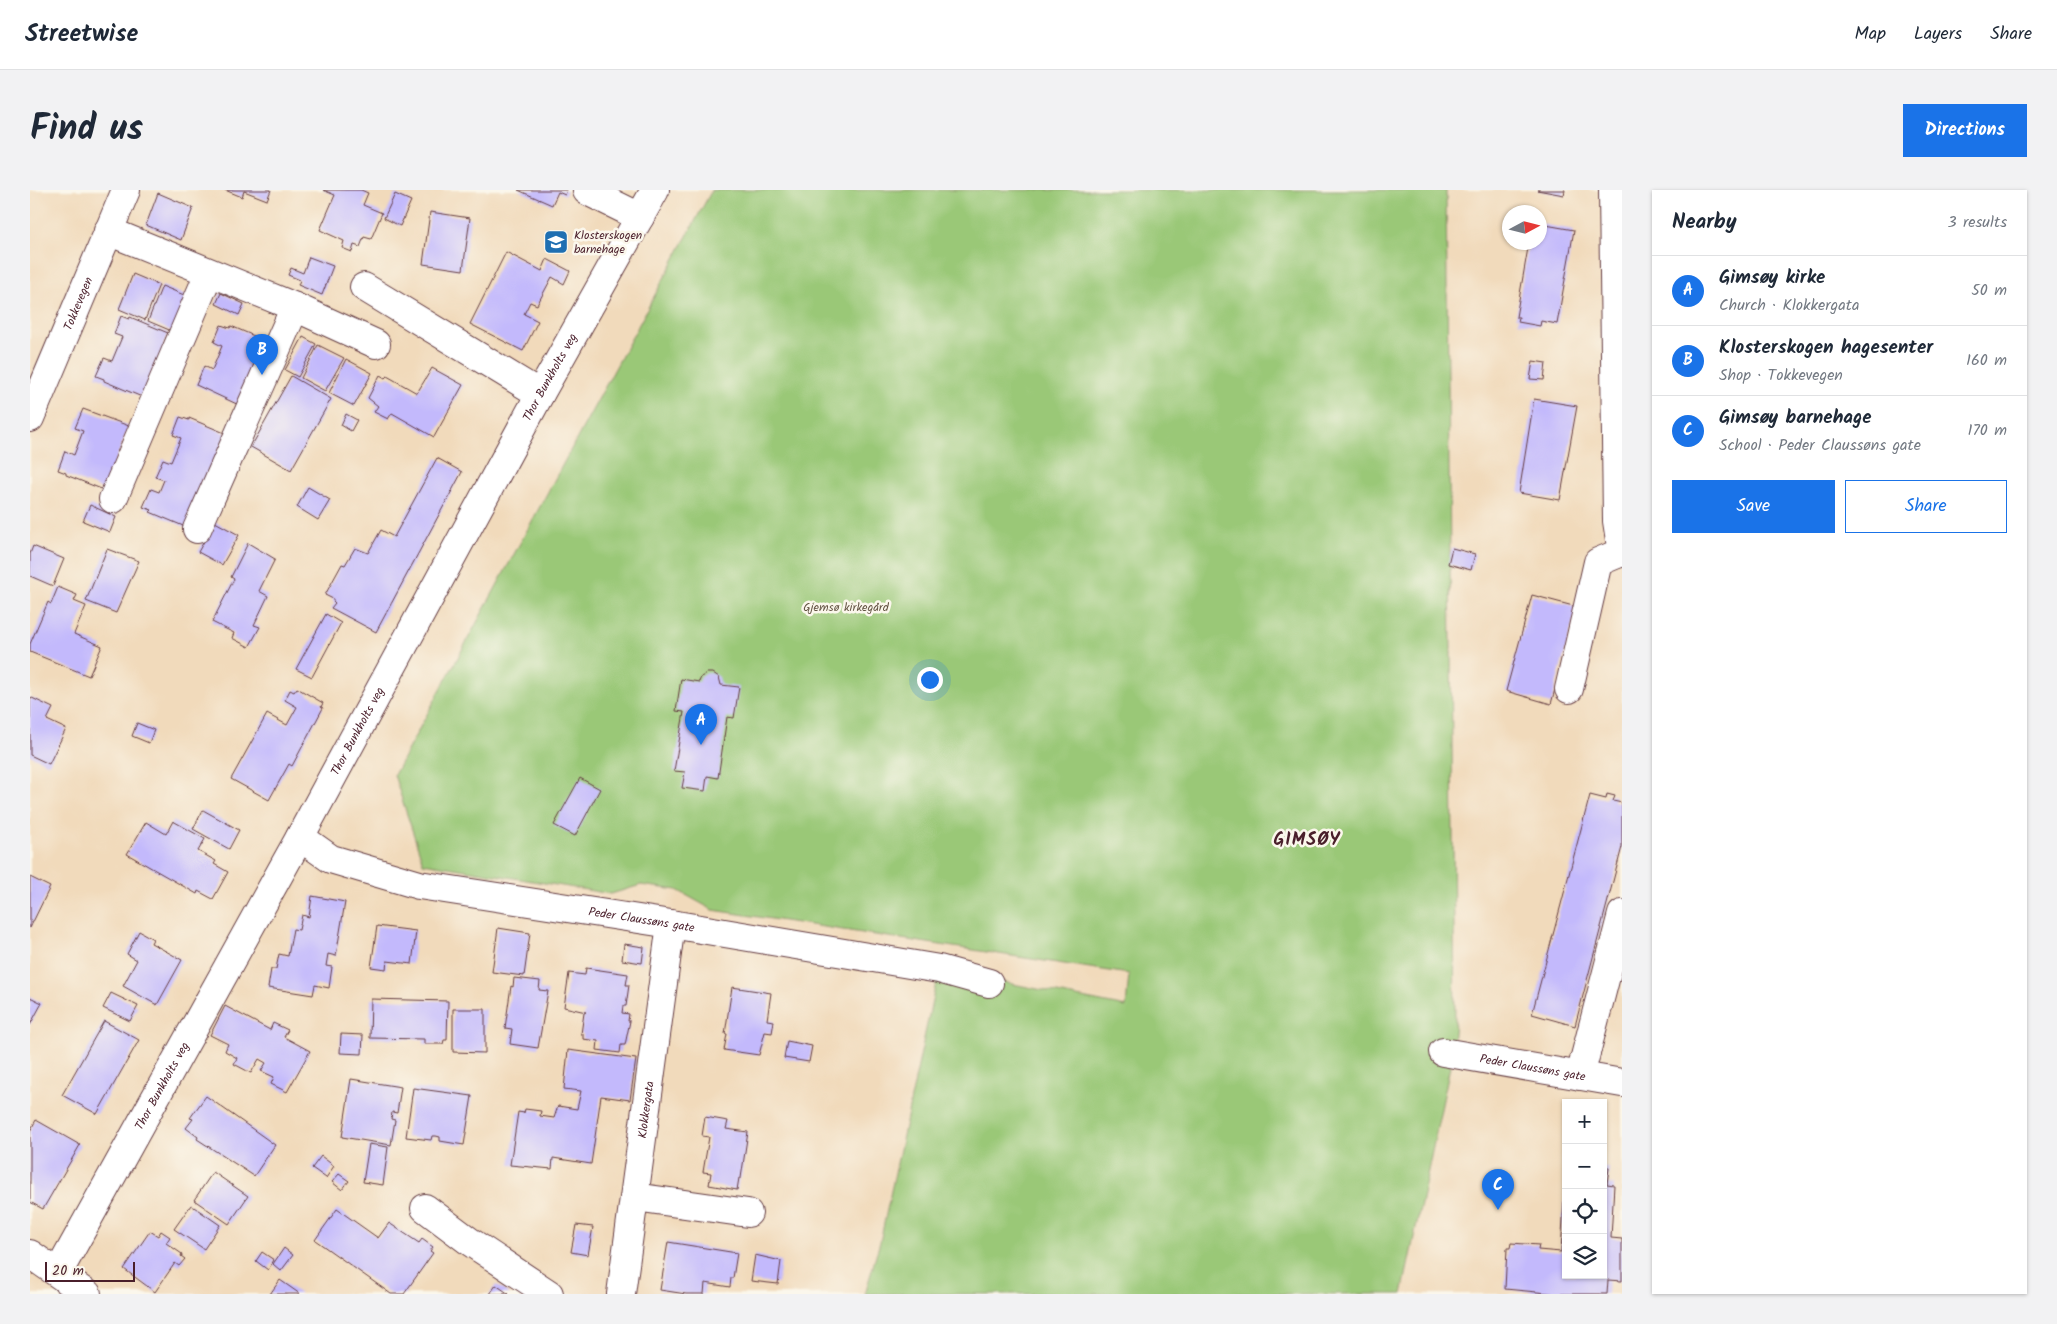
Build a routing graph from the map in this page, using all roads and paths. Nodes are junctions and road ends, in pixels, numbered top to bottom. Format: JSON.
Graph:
{"nodes":[{"id":1,"x":126,"y":190,"type":"edge"},
{"id":2,"x":655,"y":190,"type":"edge"},
{"id":3,"x":1613,"y":190,"type":"edge"},
{"id":4,"x":587,"y":191,"type":"edge"},
{"id":5,"x":640,"y":217,"type":"junction"},
{"id":6,"x":108,"y":232,"type":"junction"},
{"id":7,"x":209,"y":273,"type":"junction"},
{"id":8,"x":364,"y":287,"type":"dead end"},
{"id":9,"x":295,"y":307,"type":"junction"},
{"id":10,"x":376,"y":344,"type":"dead end"},
{"id":11,"x":540,"y":394,"type":"junction"},
{"id":12,"x":30,"y":418,"type":"edge"},
{"id":13,"x":112,"y":499,"type":"dead end"},
{"id":14,"x":197,"y":529,"type":"dead end"},
{"id":15,"x":1622,"y":552,"type":"edge"},
{"id":16,"x":1569,"y":689,"type":"dead end"},
{"id":17,"x":300,"y":837,"type":"junction"},
{"id":18,"x":1622,"y":914,"type":"edge"},
{"id":19,"x":671,"y":924,"type":"junction"},
{"id":20,"x":989,"y":983,"type":"dead end"},
{"id":21,"x":1443,"y":1052,"type":"dead end"},
{"id":22,"x":1580,"y":1076,"type":"junction"},
{"id":23,"x":1622,"y":1083,"type":"edge"},
{"id":24,"x":635,"y":1197,"type":"junction"},
{"id":25,"x":425,"y":1208,"type":"dead end"},
{"id":26,"x":748,"y":1213,"type":"dead end"},
{"id":27,"x":30,"y":1254,"type":"edge"},
{"id":28,"x":58,"y":1273,"type":"junction"},
{"id":29,"x":87,"y":1294,"type":"edge"},
{"id":30,"x":549,"y":1294,"type":"edge"},
{"id":31,"x":621,"y":1294,"type":"edge"}],
"edges":[{"from":1,"to":6,"type":"street","name":"Tokkevegen"},
{"from":2,"to":5,"type":"street","name":"Thor Bunkholts veg"},
{"from":3,"to":15,"type":"street"},
{"from":4,"to":5,"type":"street"},
{"from":5,"to":11,"type":"street","name":"Thor Bunkholts veg"},
{"from":6,"to":7,"type":"street"},
{"from":6,"to":12,"type":"street","name":"Tokkevegen"},
{"from":7,"to":9,"type":"street"},
{"from":7,"to":13,"type":"street"},
{"from":8,"to":11,"type":"street"},
{"from":9,"to":10,"type":"street"},
{"from":9,"to":14,"type":"street"},
{"from":11,"to":17,"type":"street","name":"Thor Bunkholts veg"},
{"from":15,"to":16,"type":"street"},
{"from":17,"to":19,"type":"street","name":"Peder Claussøns gate"},
{"from":17,"to":28,"type":"street","name":"Thor Bunkholts veg"},
{"from":18,"to":22,"type":"street"},
{"from":19,"to":20,"type":"street","name":"Peder Claussøns gate"},
{"from":19,"to":24,"type":"street","name":"Klokkergata"},
{"from":21,"to":22,"type":"street","name":"Peder Claussøns gate"},
{"from":22,"to":23,"type":"street","name":"Peder Claussøns gate"},
{"from":24,"to":26,"type":"street"},
{"from":24,"to":31,"type":"street","name":"Klokkergata"},
{"from":25,"to":30,"type":"street"},
{"from":27,"to":28,"type":"street"},
{"from":28,"to":29,"type":"street"}]}
